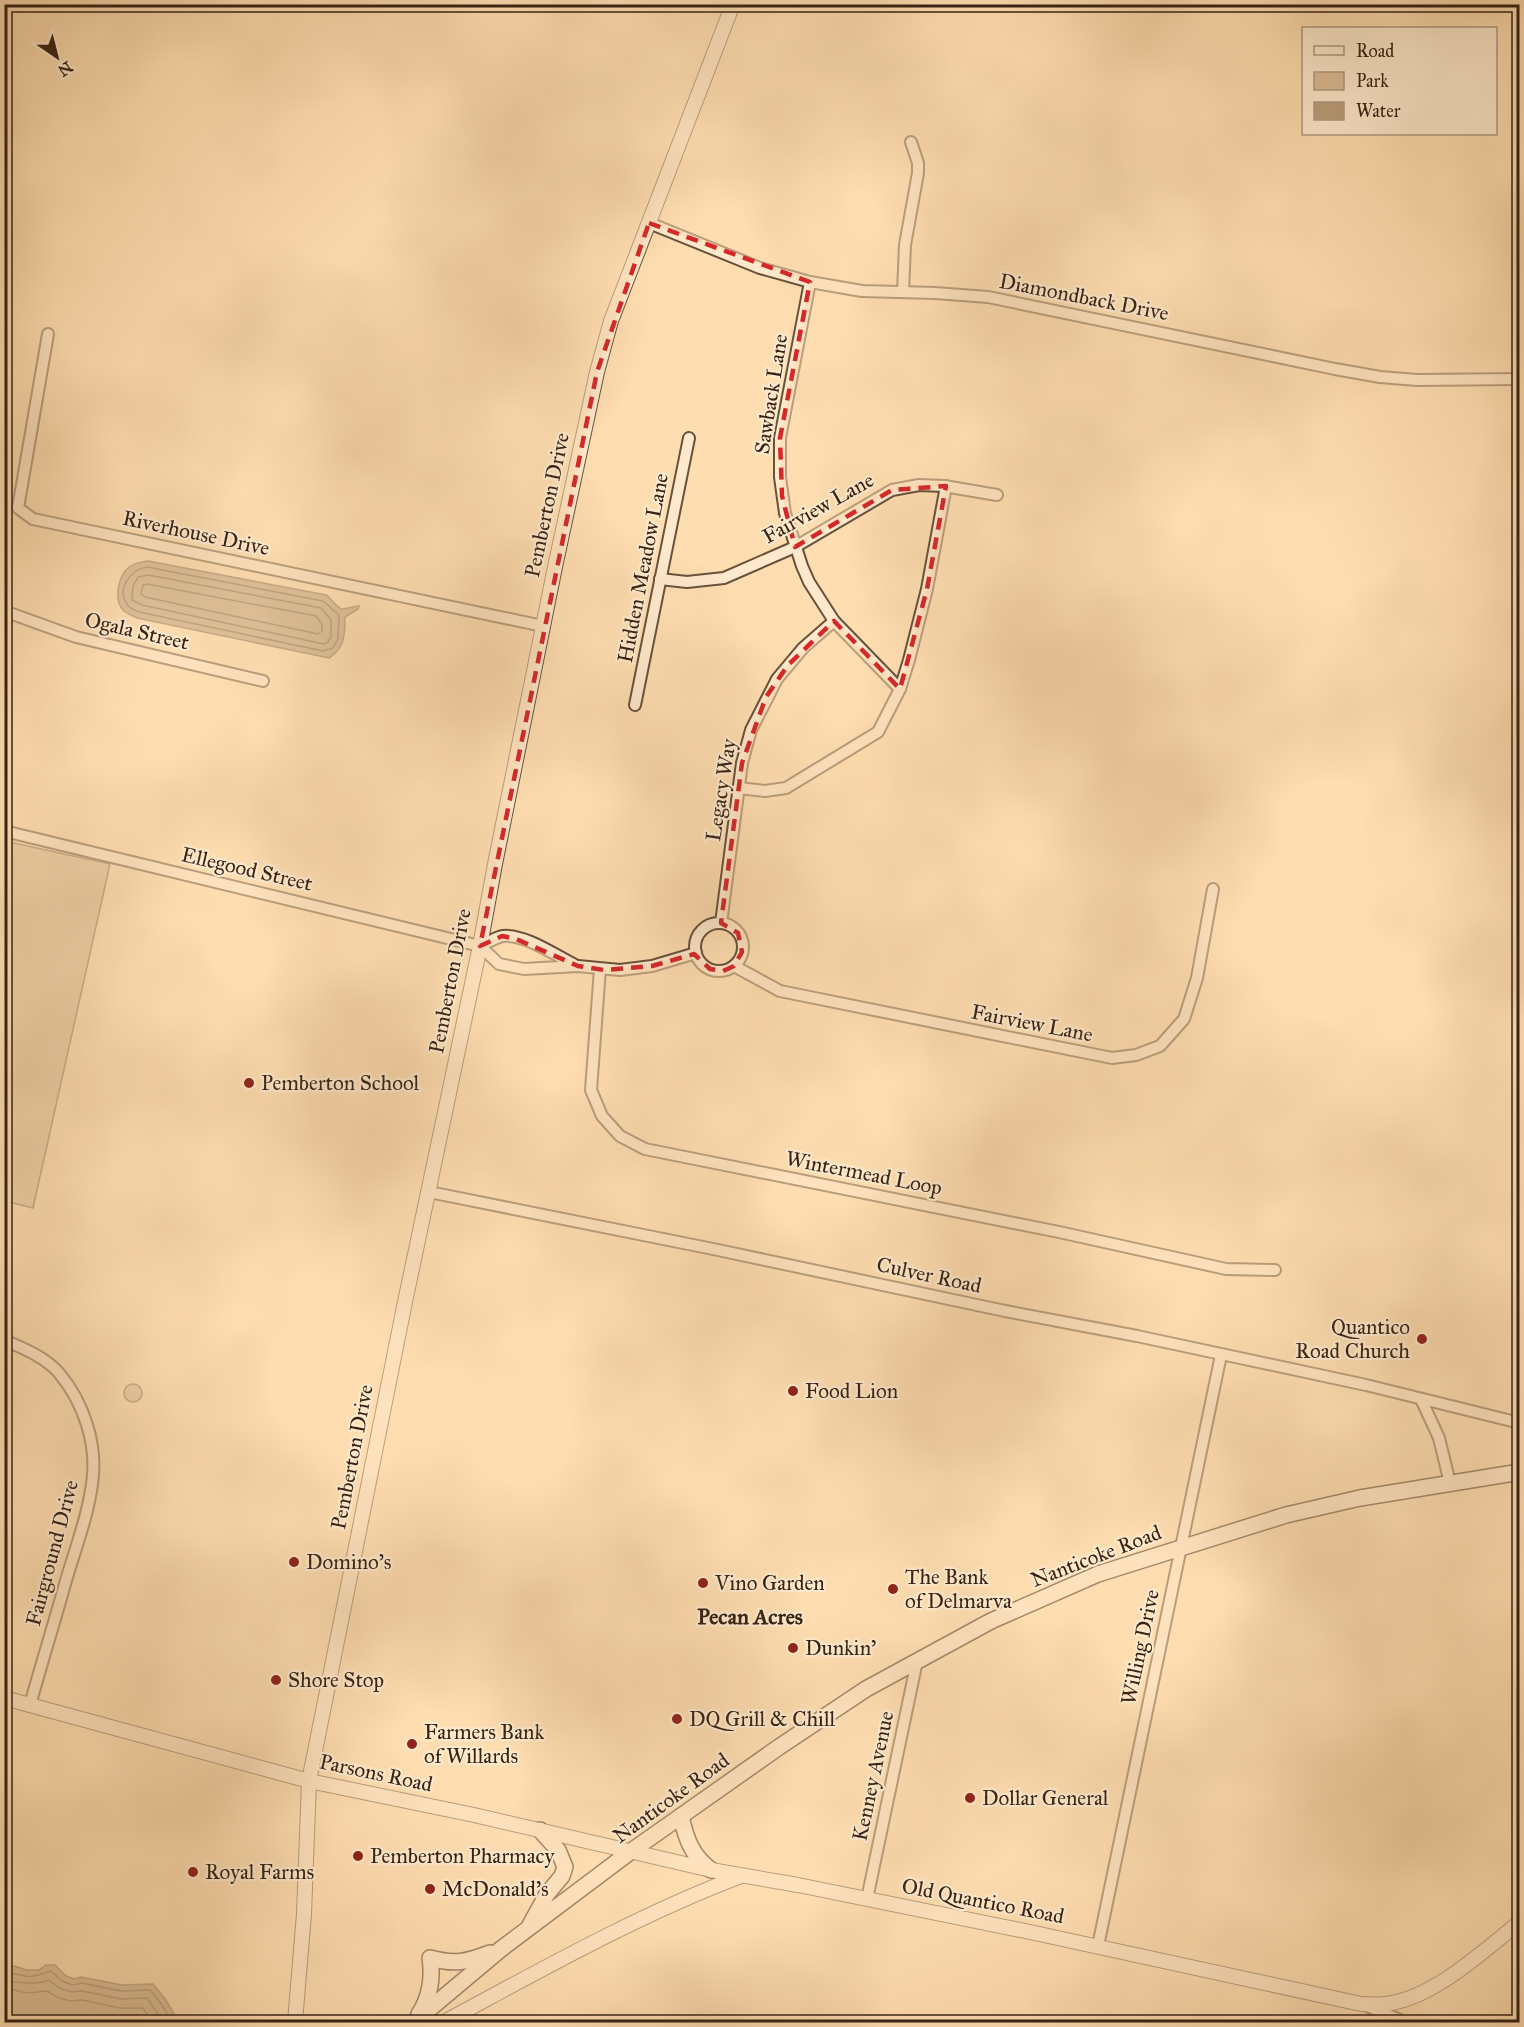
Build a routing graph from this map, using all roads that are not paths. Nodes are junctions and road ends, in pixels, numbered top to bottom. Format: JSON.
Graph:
{"nodes":[{"id":1,"x":733,"y":4,"type":"edge"},
{"id":2,"x":911,"y":142,"type":"dead end"},
{"id":3,"x":649,"y":223,"type":"junction"},
{"id":4,"x":810,"y":282,"type":"junction"},
{"id":5,"x":903,"y":292,"type":"junction"},
{"id":6,"x":48,"y":334,"type":"dead end"},
{"id":7,"x":1520,"y":379,"type":"edge"},
{"id":8,"x":688,"y":438,"type":"dead end"},
{"id":9,"x":946,"y":486,"type":"junction"},
{"id":10,"x":997,"y":495,"type":"dead end"},
{"id":11,"x":795,"y":547,"type":"junction"},
{"id":12,"x":660,"y":579,"type":"junction"},
{"id":13,"x":4,"y":611,"type":"edge"},
{"id":14,"x":834,"y":621,"type":"junction"},
{"id":15,"x":543,"y":626,"type":"junction"},
{"id":16,"x":263,"y":681,"type":"dead end"},
{"id":17,"x":900,"y":689,"type":"junction"},
{"id":18,"x":635,"y":705,"type":"dead end"},
{"id":19,"x":738,"y":788,"type":"junction"},
{"id":20,"x":4,"y":831,"type":"edge"},
{"id":21,"x":1214,"y":889,"type":"dead end"},
{"id":22,"x":721,"y":923,"type":"junction"},
{"id":23,"x":480,"y":946,"type":"junction"},
{"id":24,"x":696,"y":953,"type":"junction"},
{"id":25,"x":578,"y":966,"type":"junction"},
{"id":26,"x":734,"y":966,"type":"junction"},
{"id":27,"x":600,"y":969,"type":"junction"},
{"id":28,"x":429,"y":1192,"type":"junction"},
{"id":29,"x":1275,"y":1270,"type":"dead end"},
{"id":30,"x":4,"y":1340,"type":"edge"},
{"id":31,"x":1221,"y":1355,"type":"junction"},
{"id":32,"x":1421,"y":1399,"type":"junction"},
{"id":33,"x":1520,"y":1423,"type":"edge"},
{"id":34,"x":1520,"y":1472,"type":"edge"},
{"id":35,"x":1450,"y":1483,"type":"junction"},
{"id":36,"x":1182,"y":1546,"type":"junction"},
{"id":37,"x":917,"y":1661,"type":"junction"},
{"id":38,"x":4,"y":1698,"type":"edge"},
{"id":39,"x":30,"y":1705,"type":"junction"},
{"id":40,"x":309,"y":1781,"type":"junction"},
{"id":41,"x":681,"y":1816,"type":"junction"},
{"id":42,"x":540,"y":1830,"type":"junction"},
{"id":43,"x":630,"y":1852,"type":"junction"},
{"id":44,"x":711,"y":1870,"type":"junction"},
{"id":45,"x":742,"y":1876,"type":"junction"},
{"id":46,"x":867,"y":1899,"type":"junction"},
{"id":47,"x":1520,"y":1922,"type":"edge"},
{"id":48,"x":527,"y":1929,"type":"junction"},
{"id":49,"x":1098,"y":1946,"type":"junction"},
{"id":50,"x":501,"y":1949,"type":"junction"},
{"id":51,"x":1361,"y":2004,"type":"junction"},
{"id":52,"x":295,"y":2022,"type":"edge"},
{"id":53,"x":414,"y":2022,"type":"edge"},
{"id":54,"x":444,"y":2022,"type":"edge"},
{"id":55,"x":1405,"y":2022,"type":"edge"}],
"edges":[{"from":1,"to":3,"type":"street","name":"Pemberton Drive"},
{"from":2,"to":5,"type":"street"},
{"from":3,"to":4,"type":"street","name":"Diamondback Drive"},
{"from":3,"to":15,"type":"street","name":"Pemberton Drive"},
{"from":4,"to":5,"type":"street","name":"Diamondback Drive"},
{"from":4,"to":11,"type":"street","name":"Sawback Lane"},
{"from":5,"to":7,"type":"street","name":"Diamondback Drive"},
{"from":6,"to":15,"type":"street","name":"Riverhouse Drive"},
{"from":8,"to":12,"type":"street","name":"Hidden Meadow Lane"},
{"from":9,"to":10,"type":"street","name":"Fairview Lane"},
{"from":9,"to":11,"type":"street","name":"Fairview Lane"},
{"from":9,"to":17,"type":"street"},
{"from":11,"to":12,"type":"street","name":"Fairview Lane"},
{"from":11,"to":14,"type":"street","name":"Sawback Lane"},
{"from":12,"to":18,"type":"street","name":"Hidden Meadow Lane"},
{"from":13,"to":16,"type":"street","name":"Ogala Street"},
{"from":14,"to":17,"type":"street","name":"Sawback Lane"},
{"from":14,"to":19,"type":"street","name":"Legacy Way"},
{"from":15,"to":23,"type":"street","name":"Pemberton Drive"},
{"from":17,"to":19,"type":"street"},
{"from":19,"to":22,"type":"street","name":"Legacy Way"},
{"from":20,"to":23,"type":"street","name":"Ellegood Street"},
{"from":21,"to":26,"type":"street","name":"Fairview Lane"},
{"from":22,"to":24,"type":"street"},
{"from":22,"to":26,"type":"street"},
{"from":23,"to":25,"type":"street"},
{"from":23,"to":25,"type":"street"},
{"from":23,"to":28,"type":"street","name":"Pemberton Drive"},
{"from":24,"to":26,"type":"street"},
{"from":24,"to":27,"type":"street"},
{"from":25,"to":27,"type":"street"},
{"from":27,"to":29,"type":"street","name":"Wintermead Loop"},
{"from":28,"to":31,"type":"street","name":"Culver Road"},
{"from":28,"to":40,"type":"street","name":"Pemberton Drive"},
{"from":30,"to":39,"type":"street","name":"Fairground Drive"},
{"from":31,"to":32,"type":"street","name":"Culver Road"},
{"from":31,"to":36,"type":"street","name":"Willing Drive"},
{"from":32,"to":33,"type":"street","name":"Culver Road"},
{"from":32,"to":35,"type":"street"},
{"from":34,"to":35,"type":"main road","name":"Nanticoke Road"},
{"from":35,"to":36,"type":"main road","name":"Nanticoke Road"},
{"from":36,"to":37,"type":"main road","name":"Nanticoke Road"},
{"from":36,"to":49,"type":"street","name":"Willing Drive"},
{"from":37,"to":41,"type":"main road","name":"Nanticoke Road"},
{"from":37,"to":46,"type":"street","name":"Kenney Avenue"},
{"from":38,"to":39,"type":"street","name":"Parsons Road"},
{"from":39,"to":40,"type":"street","name":"Parsons Road"},
{"from":40,"to":42,"type":"street","name":"Parsons Road"},
{"from":40,"to":52,"type":"street","name":"Pemberton Drive"},
{"from":41,"to":43,"type":"main road","name":"Nanticoke Road"},
{"from":41,"to":44,"type":"main road"},
{"from":42,"to":43,"type":"street","name":"Parsons Road"},
{"from":42,"to":48,"type":"main road"},
{"from":43,"to":44,"type":"street","name":"Parsons Road"},
{"from":43,"to":48,"type":"main road","name":"Nanticoke Road"},
{"from":44,"to":45,"type":"street","name":"Parsons Road"},
{"from":45,"to":46,"type":"street","name":"Old Quantico Road"},
{"from":45,"to":54,"type":"street"},
{"from":46,"to":49,"type":"street","name":"Old Quantico Road"},
{"from":47,"to":51,"type":"street","name":"Old Quantico Road"},
{"from":48,"to":50,"type":"main road","name":"Nanticoke Road"},
{"from":49,"to":51,"type":"street","name":"Old Quantico Road"},
{"from":50,"to":53,"type":"main road","name":"Nanticoke Road"},
{"from":50,"to":53,"type":"main road"},
{"from":51,"to":55,"type":"street"}]}
